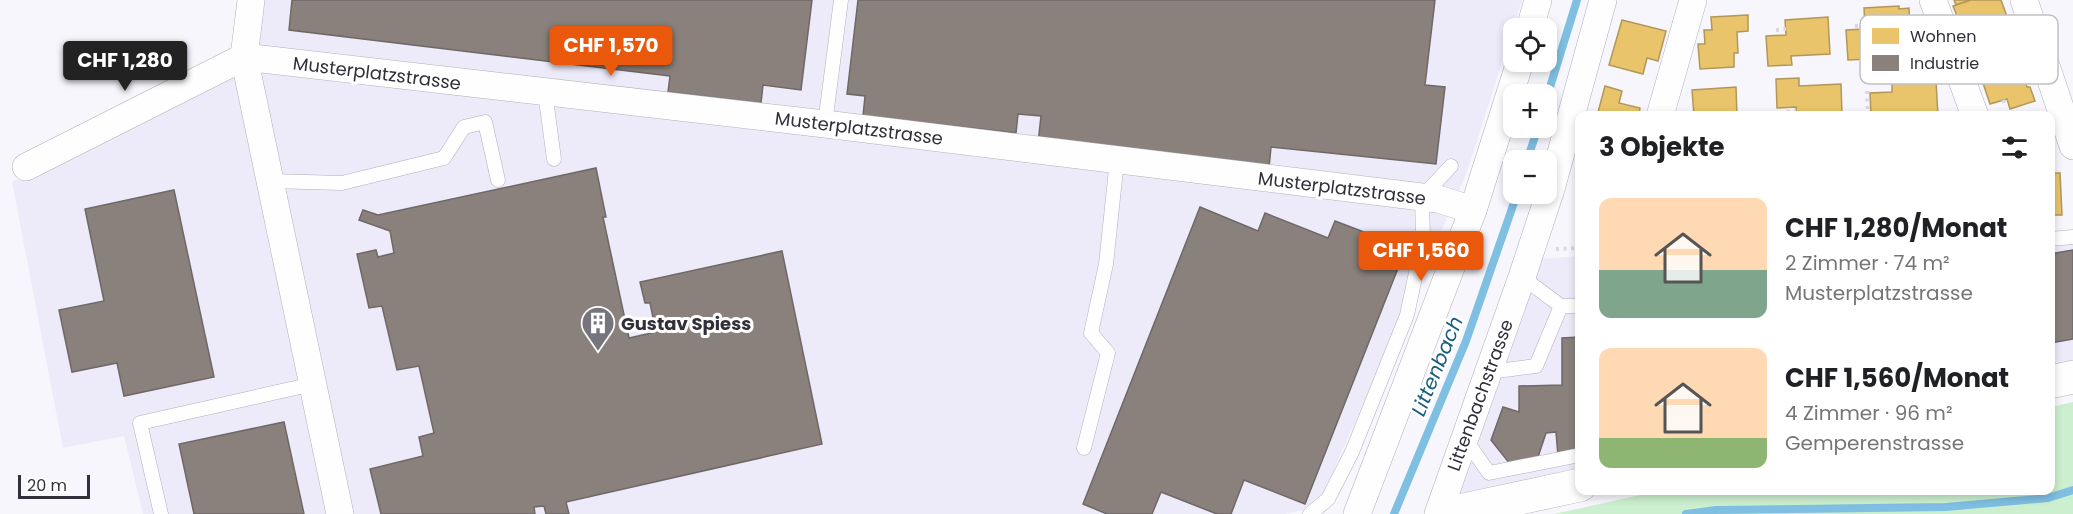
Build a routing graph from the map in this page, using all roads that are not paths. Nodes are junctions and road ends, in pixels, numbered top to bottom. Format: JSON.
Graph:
{"nodes":[{"id":1,"x":251,"y":0,"type":"edge"},
{"id":2,"x":840,"y":0,"type":"edge"},
{"id":3,"x":1538,"y":0,"type":"edge"},
{"id":4,"x":1604,"y":0,"type":"edge"},
{"id":5,"x":1693,"y":0,"type":"edge"},
{"id":6,"x":1933,"y":0,"type":"edge"},
{"id":7,"x":2024,"y":0,"type":"edge"},
{"id":8,"x":1938,"y":15,"type":"edge"},
{"id":9,"x":2029,"y":15,"type":"edge"},
{"id":10,"x":1533,"y":18,"type":"edge"},
{"id":11,"x":244,"y":57,"type":"junction"},
{"id":12,"x":1517,"y":72,"type":"edge"},
{"id":13,"x":1963,"y":84,"type":"edge"},
{"id":14,"x":2052,"y":84,"type":"edge"},
{"id":15,"x":545,"y":92,"type":"junction"},
{"id":16,"x":1661,"y":111,"type":"edge"},
{"id":17,"x":1973,"y":111,"type":"edge"},
{"id":18,"x":2065,"y":121,"type":"edge"},
{"id":19,"x":825,"y":124,"type":"junction"},
{"id":20,"x":554,"y":159,"type":"dead end"},
{"id":21,"x":1117,"y":160,"type":"junction"},
{"id":22,"x":1451,"y":166,"type":"dead end"},
{"id":23,"x":26,"y":167,"type":"dead end"},
{"id":24,"x":498,"y":180,"type":"dead end"},
{"id":25,"x":270,"y":182,"type":"junction"},
{"id":26,"x":1422,"y":197,"type":"junction"},
{"id":27,"x":1473,"y":210,"type":"junction"},
{"id":28,"x":2073,"y":237,"type":"edge"},
{"id":29,"x":2055,"y":239,"type":"edge"},
{"id":30,"x":1522,"y":278,"type":"junction"},
{"id":31,"x":1561,"y":306,"type":"junction"},
{"id":32,"x":1575,"y":306,"type":"edge"},
{"id":33,"x":1489,"y":372,"type":"junction"},
{"id":34,"x":2073,"y":377,"type":"edge"},
{"id":35,"x":2055,"y":381,"type":"edge"},
{"id":36,"x":313,"y":384,"type":"junction"},
{"id":37,"x":1465,"y":439,"type":"junction"},
{"id":38,"x":1084,"y":448,"type":"dead end"},
{"id":39,"x":1575,"y":456,"type":"edge"},
{"id":40,"x":1575,"y":486,"type":"edge"},
{"id":41,"x":161,"y":514,"type":"edge"},
{"id":42,"x":340,"y":514,"type":"edge"},
{"id":43,"x":1310,"y":514,"type":"edge"},
{"id":44,"x":1357,"y":514,"type":"edge"},
{"id":45,"x":1438,"y":514,"type":"edge"},
{"id":46,"x":1445,"y":514,"type":"edge"}],
"edges":[{"from":1,"to":11,"type":"street"},
{"from":2,"to":19,"type":"lane"},
{"from":3,"to":10,"type":"street"},
{"from":4,"to":30,"type":"street","name":"Littenbachstrasse"},
{"from":5,"to":16,"type":"street"},
{"from":6,"to":8,"type":"street"},
{"from":7,"to":9,"type":"street"},
{"from":11,"to":15,"type":"street","name":"Musterplatzstrasse"},
{"from":11,"to":23,"type":"street"},
{"from":11,"to":25,"type":"street"},
{"from":12,"to":27,"type":"street"},
{"from":13,"to":17,"type":"street"},
{"from":14,"to":18,"type":"street"},
{"from":15,"to":19,"type":"street","name":"Musterplatzstrasse"},
{"from":15,"to":20,"type":"lane"},
{"from":19,"to":21,"type":"street","name":"Musterplatzstrasse"},
{"from":21,"to":26,"type":"street","name":"Musterplatzstrasse"},
{"from":21,"to":38,"type":"lane"},
{"from":22,"to":26,"type":"lane"},
{"from":24,"to":25,"type":"lane"},
{"from":25,"to":36,"type":"street"},
{"from":26,"to":27,"type":"street","name":"Musterplatzstrasse"},
{"from":26,"to":43,"type":"lane"},
{"from":27,"to":44,"type":"street"},
{"from":28,"to":29,"type":"lane"},
{"from":30,"to":31,"type":"lane"},
{"from":30,"to":33,"type":"street","name":"Littenbachstrasse"},
{"from":31,"to":32,"type":"lane"},
{"from":31,"to":33,"type":"lane"},
{"from":33,"to":37,"type":"street","name":"Littenbachstrasse"},
{"from":34,"to":35,"type":"main road"},
{"from":36,"to":41,"type":"lane"},
{"from":36,"to":42,"type":"street"},
{"from":37,"to":39,"type":"lane"},
{"from":37,"to":45,"type":"street","name":"Littenbachstrasse"},
{"from":40,"to":46,"type":"main road"}]}
